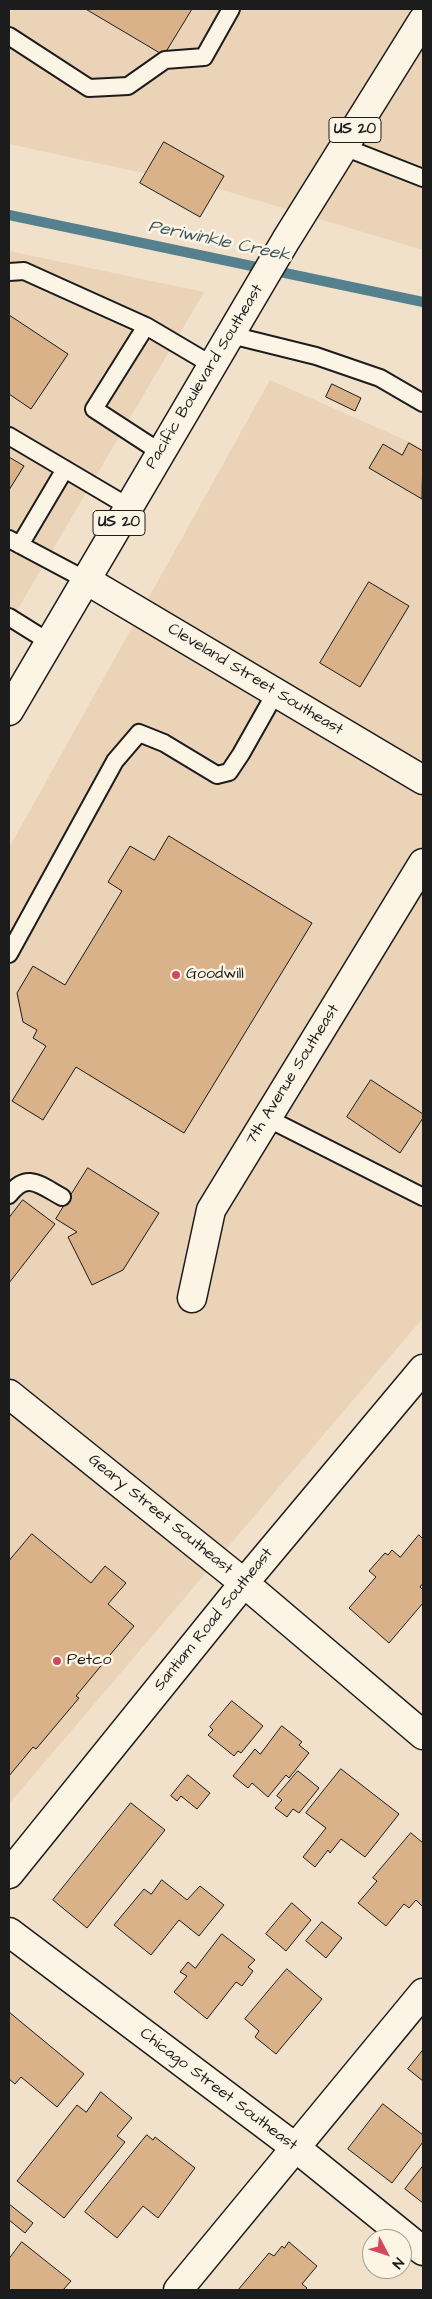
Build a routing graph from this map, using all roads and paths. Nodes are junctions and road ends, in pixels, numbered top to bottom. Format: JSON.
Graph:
{"nodes":[{"id":1,"x":231,"y":9,"type":"edge"},
{"id":2,"x":423,"y":20,"type":"edge"},
{"id":3,"x":9,"y":36,"type":"edge"},
{"id":4,"x":344,"y":147,"type":"junction"},
{"id":5,"x":423,"y":178,"type":"edge"},
{"id":6,"x":9,"y":272,"type":"edge"},
{"id":7,"x":146,"y":326,"type":"junction"},
{"id":8,"x":230,"y":334,"type":"junction"},
{"id":9,"x":212,"y":365,"type":"junction"},
{"id":10,"x":423,"y":403,"type":"edge"},
{"id":11,"x":9,"y":436,"type":"edge"},
{"id":12,"x":160,"y":452,"type":"junction"},
{"id":13,"x":65,"y":469,"type":"junction"},
{"id":14,"x":129,"y":507,"type":"junction"},
{"id":15,"x":15,"y":542,"type":"edge"},
{"id":16,"x":86,"y":580,"type":"junction"},
{"id":17,"x":9,"y":617,"type":"edge"},
{"id":18,"x":49,"y":642,"type":"junction"},
{"id":19,"x":276,"y":692,"type":"junction"},
{"id":20,"x":9,"y":712,"type":"edge"},
{"id":21,"x":423,"y":780,"type":"edge"},
{"id":22,"x":423,"y":863,"type":"edge"},
{"id":23,"x":9,"y":954,"type":"edge"},
{"id":24,"x":267,"y":1118,"type":"junction"},
{"id":25,"x":9,"y":1195,"type":"edge"},
{"id":26,"x":62,"y":1197,"type":"dead end"},
{"id":27,"x":423,"y":1197,"type":"edge"},
{"id":28,"x":192,"y":1298,"type":"dead end"},
{"id":29,"x":423,"y":1369,"type":"edge"},
{"id":30,"x":9,"y":1394,"type":"edge"},
{"id":31,"x":244,"y":1583,"type":"junction"},
{"id":32,"x":423,"y":1734,"type":"edge"},
{"id":33,"x":9,"y":1874,"type":"edge"},
{"id":34,"x":9,"y":1932,"type":"edge"},
{"id":35,"x":423,"y":1993,"type":"edge"},
{"id":36,"x":296,"y":2148,"type":"junction"},
{"id":37,"x":423,"y":2252,"type":"edge"},
{"id":38,"x":178,"y":2290,"type":"edge"}],
"edges":[{"from":1,"to":3,"type":"lane"},
{"from":2,"to":4,"type":"main road","name":"Pacific Boulevard Southeast","number":"US 20"},
{"from":4,"to":5,"type":"lane"},
{"from":4,"to":8,"type":"main road","name":"Pacific Boulevard Southeast","number":"US 20"},
{"from":6,"to":7,"type":"lane"},
{"from":7,"to":9,"type":"lane"},
{"from":7,"to":12,"type":"lane"},
{"from":8,"to":9,"type":"main road","name":"Pacific Boulevard Southeast","number":"US 20"},
{"from":8,"to":10,"type":"lane"},
{"from":9,"to":12,"type":"main road","name":"Pacific Boulevard Southeast","number":"US 20"},
{"from":11,"to":13,"type":"lane"},
{"from":12,"to":14,"type":"main road","name":"Pacific Boulevard Southeast","number":"US 20"},
{"from":13,"to":14,"type":"lane"},
{"from":13,"to":15,"type":"lane"},
{"from":14,"to":16,"type":"main road","name":"Pacific Boulevard Southeast","number":"US 20"},
{"from":15,"to":16,"type":"lane"},
{"from":16,"to":18,"type":"main road","name":"Pacific Boulevard Southeast","number":"US 20"},
{"from":16,"to":19,"type":"main road","name":"Cleveland Street Southeast"},
{"from":17,"to":18,"type":"lane"},
{"from":18,"to":20,"type":"main road","name":"Pacific Boulevard Southeast","number":"US 20"},
{"from":19,"to":21,"type":"main road","name":"Cleveland Street Southeast"},
{"from":19,"to":23,"type":"lane"},
{"from":22,"to":24,"type":"main road","name":"7th Avenue Southeast"},
{"from":24,"to":27,"type":"lane"},
{"from":24,"to":28,"type":"main road","name":"7th Avenue Southeast"},
{"from":25,"to":26,"type":"lane"},
{"from":29,"to":31,"type":"main road","name":"Santiam Road Southeast"},
{"from":30,"to":31,"type":"main road","name":"Geary Street Southeast"},
{"from":31,"to":32,"type":"main road","name":"Geary Street Southeast"},
{"from":31,"to":33,"type":"main road","name":"Santiam Road Southeast"},
{"from":34,"to":36,"type":"main road","name":"Chicago Street Southeast"},
{"from":35,"to":36,"type":"main road"},
{"from":36,"to":37,"type":"main road","name":"Chicago Street Southeast"},
{"from":36,"to":38,"type":"main road"}]}
